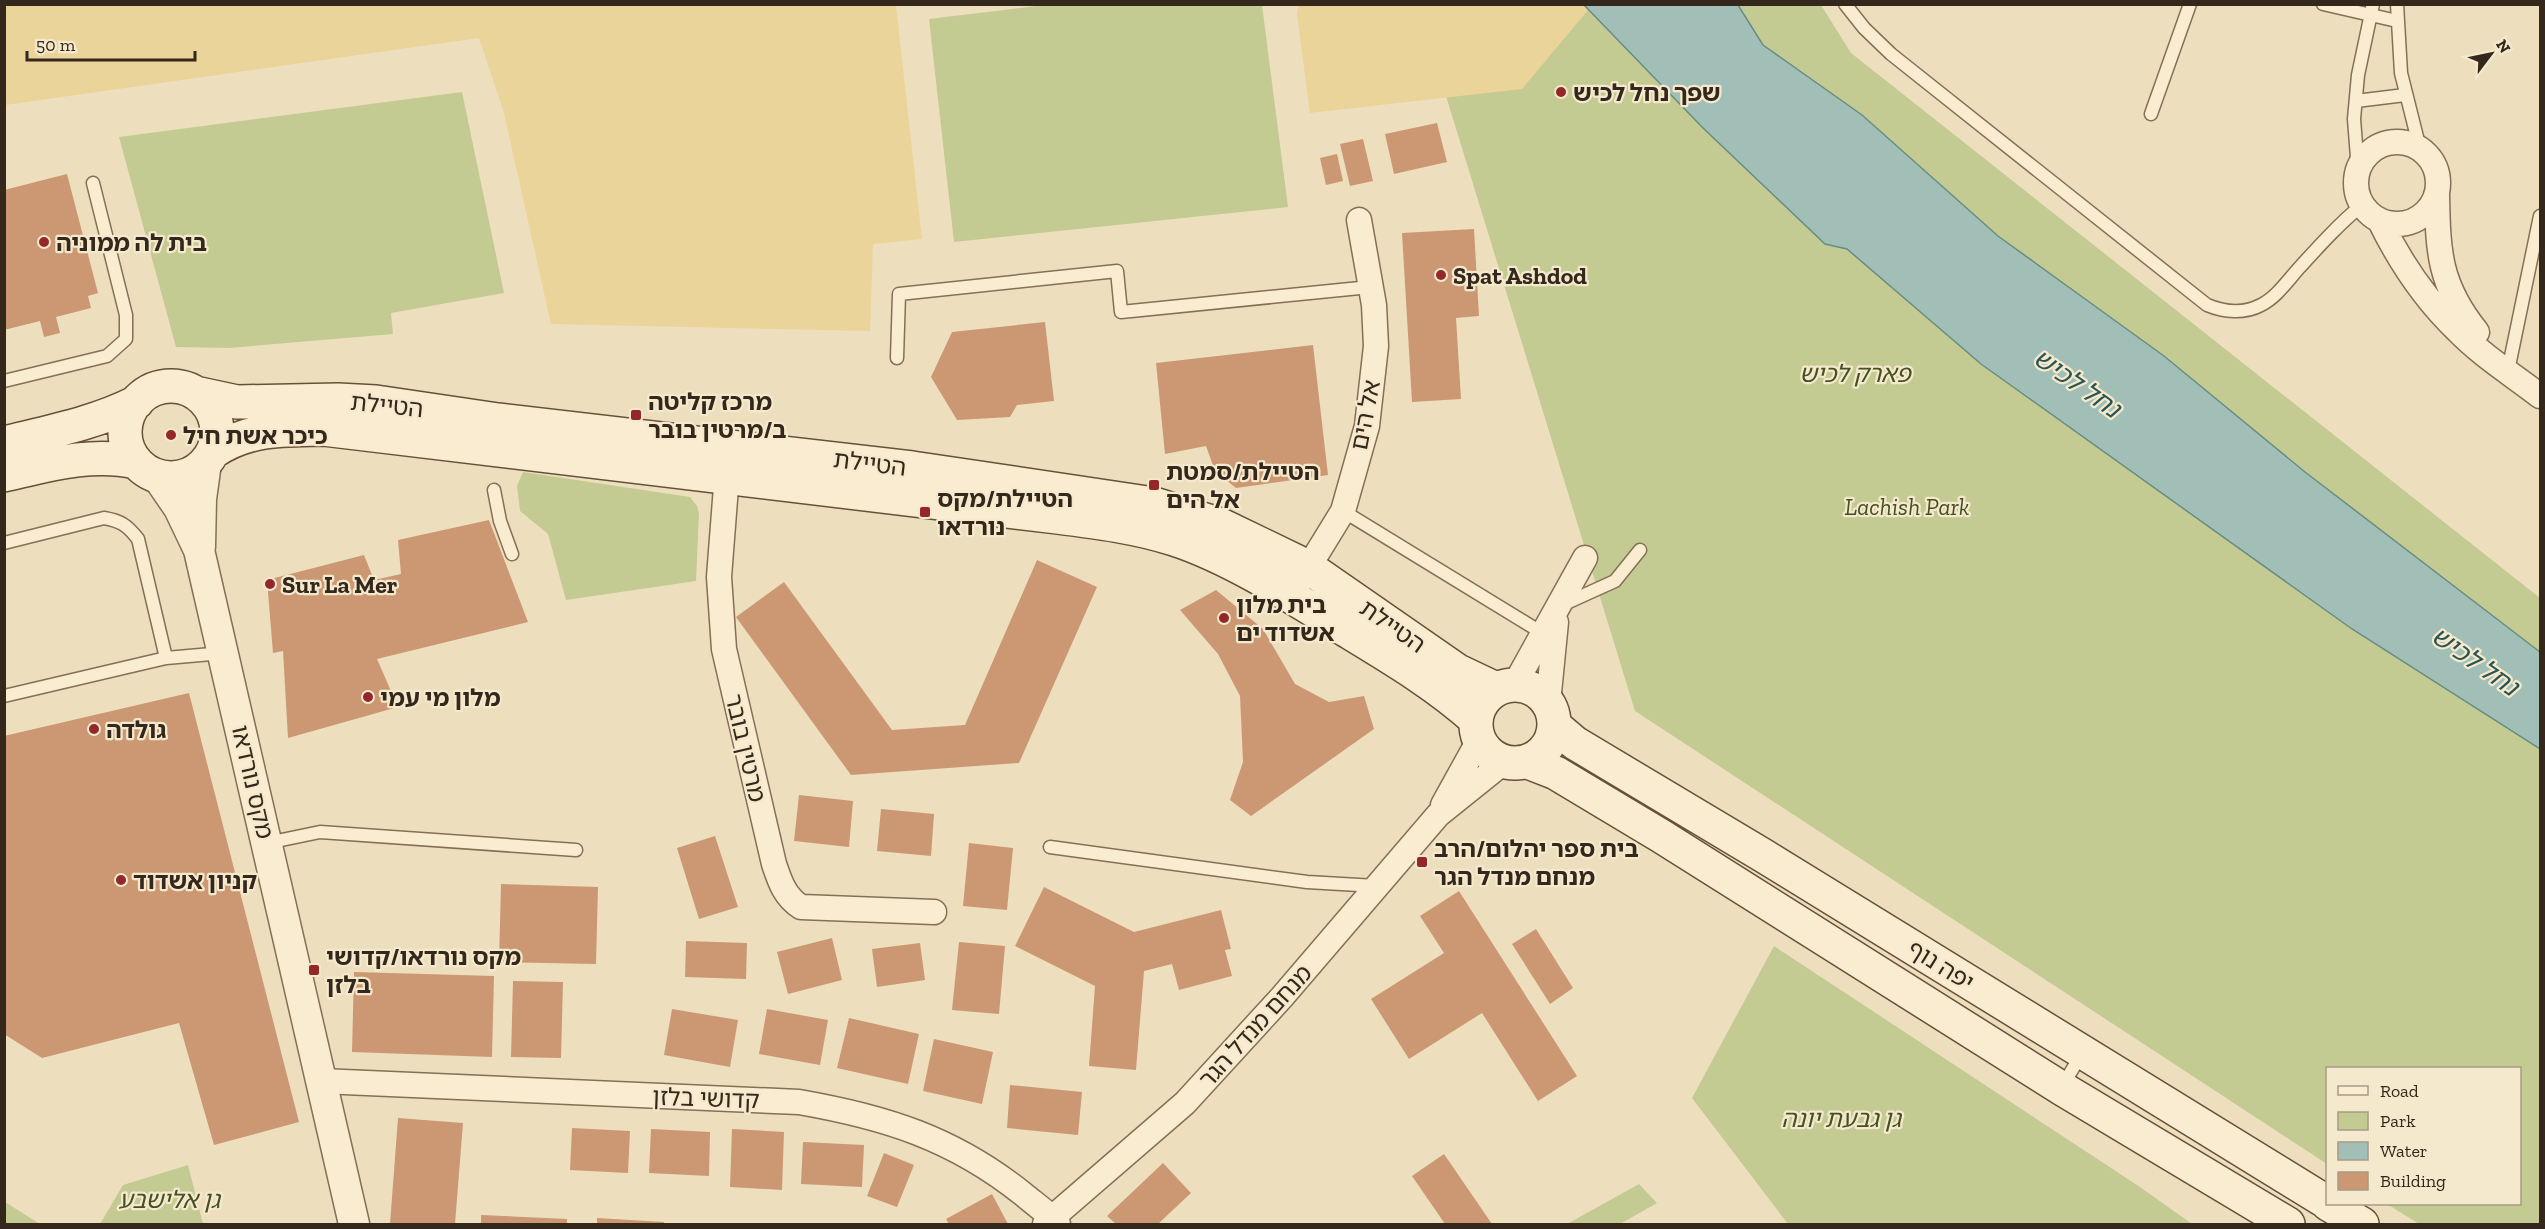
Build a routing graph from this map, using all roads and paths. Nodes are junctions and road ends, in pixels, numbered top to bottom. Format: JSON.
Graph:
{"nodes":[{"id":1,"x":1845,"y":4,"type":"edge"},
{"id":2,"x":2190,"y":4,"type":"edge"},
{"id":3,"x":2323,"y":4,"type":"edge"},
{"id":4,"x":2397,"y":4,"type":"edge"},
{"id":5,"x":2371,"y":10,"type":"edge"},
{"id":6,"x":2397,"y":21,"type":"junction"},
{"id":7,"x":2405,"y":95,"type":"junction"},
{"id":8,"x":2356,"y":101,"type":"junction"},
{"id":9,"x":2151,"y":114,"type":"dead end"},
{"id":10,"x":2420,"y":149,"type":"junction"},
{"id":11,"x":2358,"y":170,"type":"junction"},
{"id":12,"x":93,"y":183,"type":"dead end"},
{"id":13,"x":2437,"y":195,"type":"junction"},
{"id":14,"x":2362,"y":205,"type":"junction"},
{"id":15,"x":2541,"y":216,"type":"edge"},
{"id":16,"x":1359,"y":220,"type":"dead end"},
{"id":17,"x":2380,"y":221,"type":"junction"},
{"id":18,"x":1370,"y":287,"type":"junction"},
{"id":19,"x":897,"y":358,"type":"dead end"},
{"id":20,"x":2508,"y":371,"type":"junction"},
{"id":21,"x":4,"y":381,"type":"edge"},
{"id":22,"x":195,"y":393,"type":"junction"},
{"id":23,"x":2541,"y":396,"type":"edge"},
{"id":24,"x":136,"y":402,"type":"junction"},
{"id":25,"x":502,"y":435,"type":"junction"},
{"id":26,"x":4,"y":443,"type":"edge"},
{"id":27,"x":210,"y":458,"type":"junction"},
{"id":28,"x":728,"y":462,"type":"junction"},
{"id":29,"x":147,"y":469,"type":"junction"},
{"id":30,"x":4,"y":475,"type":"edge"},
{"id":31,"x":494,"y":490,"type":"dead end"},
{"id":32,"x":1343,"y":511,"type":"junction"},
{"id":33,"x":4,"y":543,"type":"edge"},
{"id":34,"x":200,"y":550,"type":"junction"},
{"id":35,"x":1640,"y":550,"type":"dead end"},
{"id":36,"x":512,"y":554,"type":"dead end"},
{"id":37,"x":1585,"y":558,"type":"dead end"},
{"id":38,"x":1308,"y":567,"type":"junction"},
{"id":39,"x":1291,"y":596,"type":"junction"},
{"id":40,"x":1558,"y":608,"type":"junction"},
{"id":41,"x":1544,"y":634,"type":"junction"},
{"id":42,"x":223,"y":653,"type":"junction"},
{"id":43,"x":166,"y":658,"type":"junction"},
{"id":44,"x":1506,"y":687,"type":"junction"},
{"id":45,"x":4,"y":696,"type":"edge"},
{"id":46,"x":1551,"y":714,"type":"junction"},
{"id":47,"x":1477,"y":730,"type":"junction"},
{"id":48,"x":1516,"y":762,"type":"junction"},
{"id":49,"x":1438,"y":815,"type":"junction"},
{"id":50,"x":267,"y":843,"type":"junction"},
{"id":51,"x":1050,"y":847,"type":"dead end"},
{"id":52,"x":576,"y":850,"type":"dead end"},
{"id":53,"x":1377,"y":886,"type":"junction"},
{"id":54,"x":934,"y":912,"type":"dead end"},
{"id":55,"x":2083,"y":1053,"type":"junction"},
{"id":56,"x":321,"y":1081,"type":"junction"},
{"id":57,"x":2061,"y":1088,"type":"junction"},
{"id":58,"x":2326,"y":1202,"type":"edge"},
{"id":59,"x":2331,"y":1205,"type":"edge"},
{"id":60,"x":1051,"y":1222,"type":"edge"},
{"id":61,"x":354,"y":1224,"type":"edge"},
{"id":62,"x":2288,"y":1224,"type":"edge"},
{"id":63,"x":2362,"y":1224,"type":"edge"}],
"edges":[{"from":1,"to":14,"type":"lane"},
{"from":2,"to":9,"type":"lane"},
{"from":3,"to":5,"type":"lane"},
{"from":4,"to":6,"type":"lane"},
{"from":5,"to":6,"type":"lane"},
{"from":5,"to":8,"type":"lane"},
{"from":6,"to":7,"type":"lane"},
{"from":7,"to":8,"type":"lane"},
{"from":7,"to":10,"type":"lane"},
{"from":8,"to":11,"type":"lane"},
{"from":10,"to":11,"type":"street"},
{"from":10,"to":13,"type":"street"},
{"from":11,"to":14,"type":"street"},
{"from":12,"to":21,"type":"lane"},
{"from":13,"to":17,"type":"street"},
{"from":13,"to":20,"type":"street"},
{"from":14,"to":17,"type":"street"},
{"from":15,"to":20,"type":"lane"},
{"from":16,"to":18,"type":"street","name":"אל הים"},
{"from":17,"to":20,"type":"street"},
{"from":18,"to":19,"type":"lane"},
{"from":18,"to":32,"type":"street","name":"אל הים"},
{"from":20,"to":23,"type":"street"},
{"from":22,"to":24,"type":"main road"},
{"from":22,"to":25,"type":"main road","name":"הטיילת"},
{"from":22,"to":27,"type":"main road"},
{"from":24,"to":26,"type":"main road"},
{"from":24,"to":29,"type":"main road"},
{"from":25,"to":27,"type":"main road","name":"הטיילת"},
{"from":25,"to":28,"type":"main road","name":"הטיילת"},
{"from":27,"to":29,"type":"main road"},
{"from":27,"to":34,"type":"street","name":"מקס נורדאו"},
{"from":28,"to":38,"type":"main road","name":"הטיילת"},
{"from":28,"to":39,"type":"main road","name":"הטיילת"},
{"from":28,"to":54,"type":"street","name":"מרטין בובר"},
{"from":29,"to":30,"type":"main road"},
{"from":29,"to":34,"type":"street","name":"מקס נורדאו"},
{"from":31,"to":36,"type":"lane"},
{"from":32,"to":38,"type":"street","name":"אל הים"},
{"from":32,"to":41,"type":"lane"},
{"from":33,"to":43,"type":"lane"},
{"from":34,"to":42,"type":"street","name":"מקס נורדאו"},
{"from":35,"to":40,"type":"lane"},
{"from":37,"to":40,"type":"street"},
{"from":38,"to":39,"type":"street","name":"אל הים"},
{"from":38,"to":44,"type":"main road","name":"הטיילת"},
{"from":39,"to":47,"type":"main road","name":"הטיילת"},
{"from":40,"to":41,"type":"street"},
{"from":40,"to":46,"type":"street"},
{"from":41,"to":44,"type":"street"},
{"from":42,"to":43,"type":"lane"},
{"from":42,"to":50,"type":"street","name":"מקס נורדאו"},
{"from":43,"to":45,"type":"lane"},
{"from":44,"to":46,"type":"main road"},
{"from":44,"to":47,"type":"main road"},
{"from":46,"to":48,"type":"main road"},
{"from":46,"to":55,"type":"main road","name":"יפה נוף"},
{"from":47,"to":48,"type":"main road"},
{"from":47,"to":49,"type":"street"},
{"from":48,"to":49,"type":"street"},
{"from":48,"to":57,"type":"main road","name":"יפה נוף"},
{"from":49,"to":53,"type":"street","name":"מנחם מנדל הגר"},
{"from":50,"to":52,"type":"lane"},
{"from":50,"to":56,"type":"street","name":"מקס נורדאו"},
{"from":51,"to":53,"type":"lane"},
{"from":53,"to":60,"type":"street","name":"מנחם מנדל הגר"},
{"from":55,"to":57,"type":"lane"},
{"from":55,"to":58,"type":"main road","name":"יפה נוף"},
{"from":56,"to":60,"type":"street","name":"קדושי בלזן"},
{"from":56,"to":61,"type":"street","name":"מקס נורדאו"},
{"from":57,"to":62,"type":"main road","name":"יפה נוף"},
{"from":59,"to":63,"type":"main road","name":"יפה נוף"}]}
